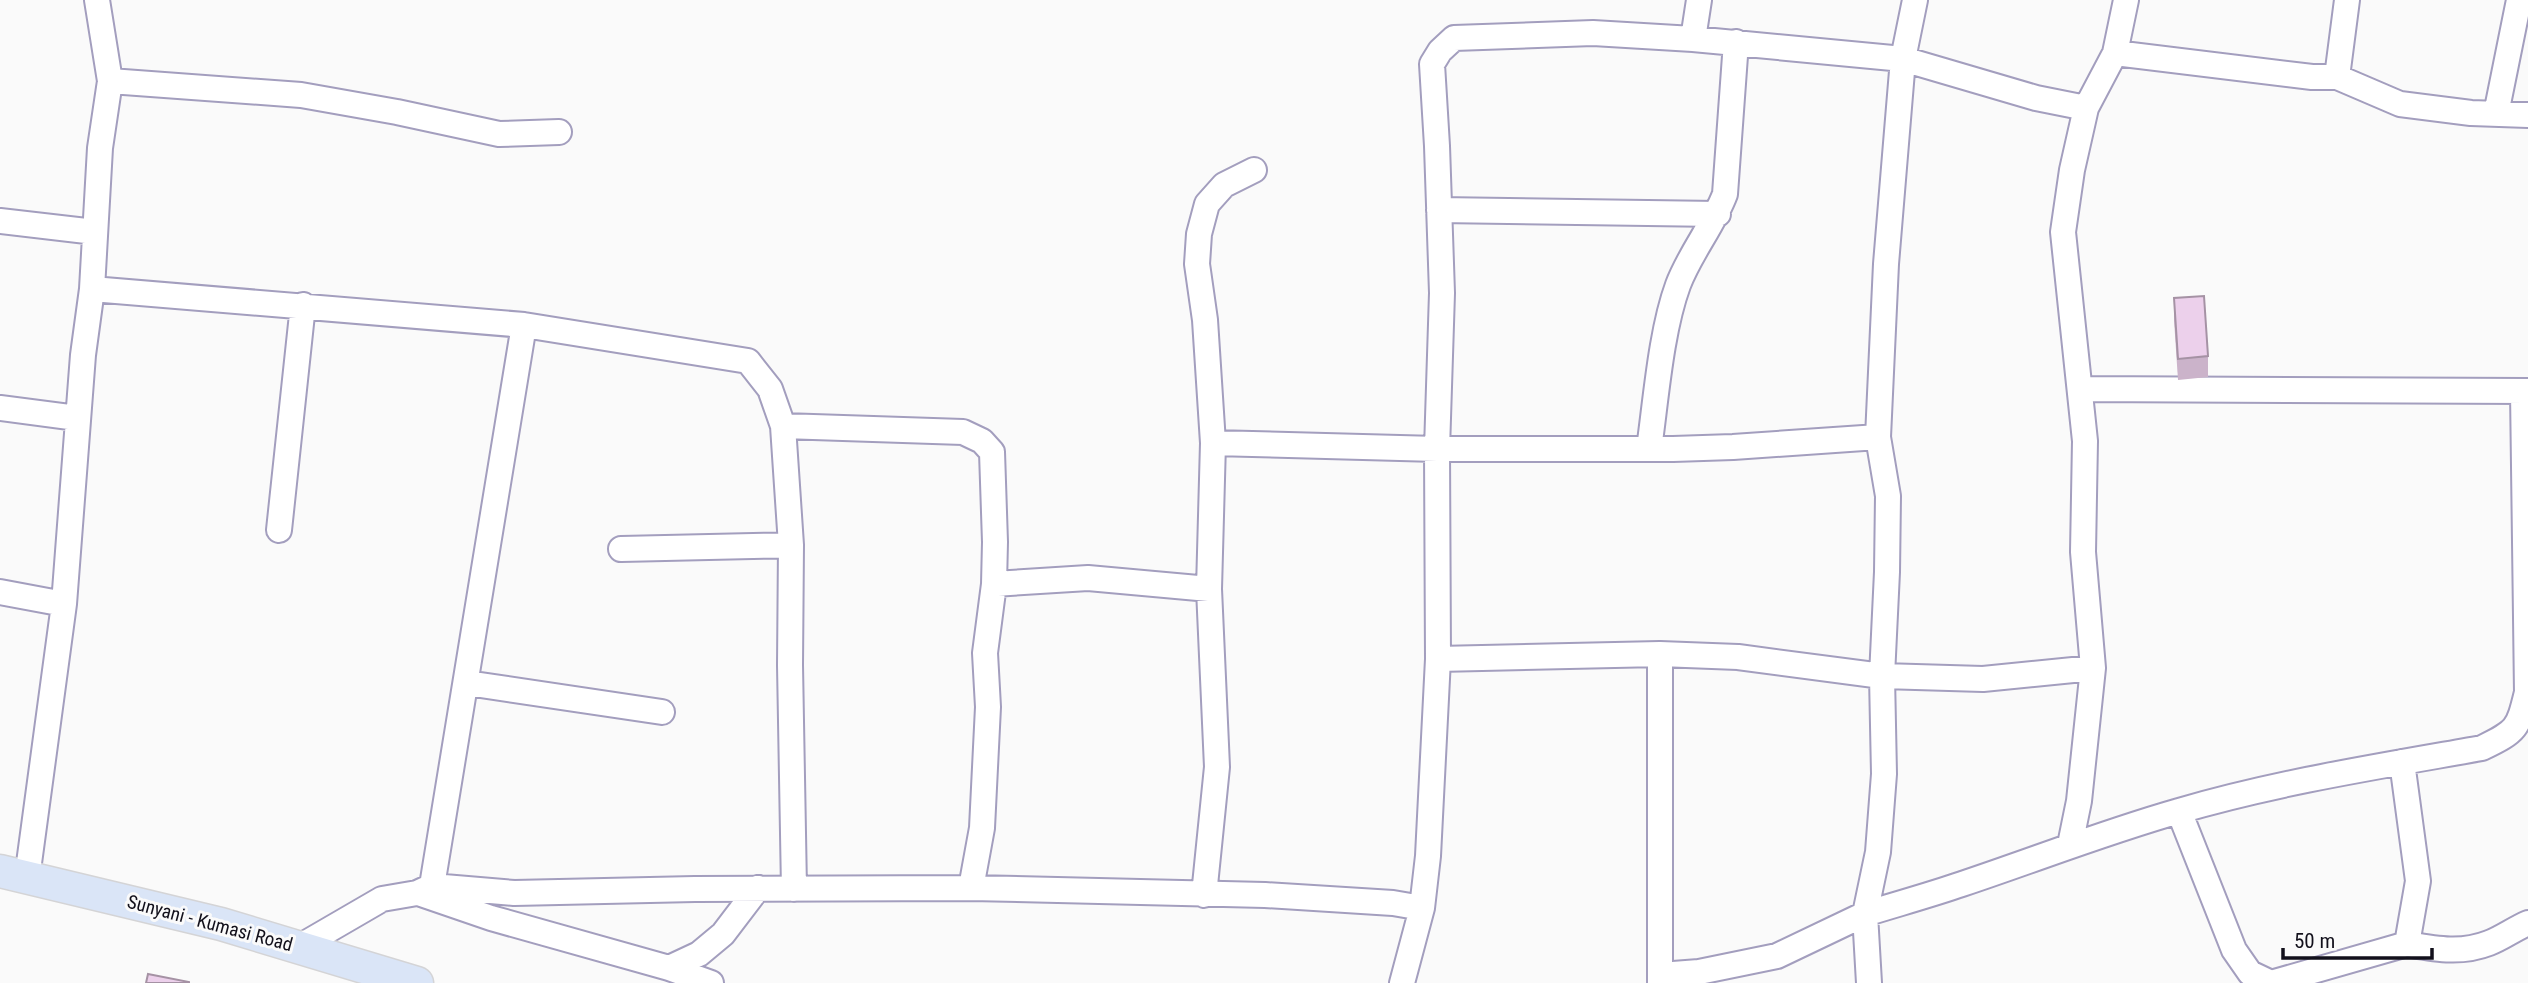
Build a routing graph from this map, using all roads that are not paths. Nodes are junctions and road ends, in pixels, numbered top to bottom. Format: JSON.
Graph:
{"nodes":[{"id":1,"x":97,"y":0,"type":"edge"},
{"id":2,"x":1699,"y":0,"type":"edge"},
{"id":3,"x":1914,"y":0,"type":"edge"},
{"id":4,"x":2126,"y":0,"type":"edge"},
{"id":5,"x":2347,"y":0,"type":"edge"},
{"id":6,"x":2519,"y":0,"type":"edge"},
{"id":7,"x":1693,"y":39,"type":"junction"},
{"id":8,"x":1736,"y":42,"type":"junction"},
{"id":9,"x":2115,"y":53,"type":"junction"},
{"id":10,"x":1903,"y":59,"type":"junction"},
{"id":11,"x":2337,"y":76,"type":"junction"},
{"id":12,"x":110,"y":81,"type":"junction"},
{"id":13,"x":2086,"y":108,"type":"junction"},
{"id":14,"x":2496,"y":114,"type":"junction"},
{"id":15,"x":2528,"y":116,"type":"edge"},
{"id":16,"x":559,"y":132,"type":"dead end"},
{"id":17,"x":1254,"y":170,"type":"dead end"},
{"id":18,"x":1439,"y":210,"type":"junction"},
{"id":19,"x":1718,"y":214,"type":"junction"},
{"id":20,"x":0,"y":221,"type":"edge"},
{"id":21,"x":95,"y":232,"type":"junction"},
{"id":22,"x":92,"y":289,"type":"junction"},
{"id":23,"x":303,"y":305,"type":"junction"},
{"id":24,"x":524,"y":325,"type":"junction"},
{"id":25,"x":2081,"y":389,"type":"junction"},
{"id":26,"x":2525,"y":391,"type":"edge"},
{"id":27,"x":0,"y":408,"type":"edge"},
{"id":28,"x":77,"y":418,"type":"junction"},
{"id":29,"x":783,"y":426,"type":"junction"},
{"id":30,"x":1878,"y":436,"type":"junction"},
{"id":31,"x":1213,"y":443,"type":"junction"},
{"id":32,"x":1437,"y":449,"type":"junction"},
{"id":33,"x":1648,"y":449,"type":"junction"},
{"id":34,"x":279,"y":530,"type":"dead end"},
{"id":35,"x":791,"y":545,"type":"junction"},
{"id":36,"x":621,"y":549,"type":"dead end"},
{"id":37,"x":994,"y":583,"type":"junction"},
{"id":38,"x":1209,"y":589,"type":"junction"},
{"id":39,"x":0,"y":592,"type":"edge"},
{"id":40,"x":64,"y":604,"type":"junction"},
{"id":41,"x":1660,"y":654,"type":"junction"},
{"id":42,"x":1438,"y":659,"type":"junction"},
{"id":43,"x":2093,"y":668,"type":"junction"},
{"id":44,"x":1882,"y":676,"type":"junction"},
{"id":45,"x":467,"y":683,"type":"junction"},
{"id":46,"x":662,"y":712,"type":"dead end"},
{"id":47,"x":2402,"y":762,"type":"junction"},
{"id":48,"x":2179,"y":811,"type":"junction"},
{"id":49,"x":2070,"y":845,"type":"junction"},
{"id":50,"x":13,"y":875,"type":"edge"},
{"id":51,"x":758,"y":888,"type":"junction"},
{"id":52,"x":971,"y":888,"type":"junction"},
{"id":53,"x":794,"y":889,"type":"junction"},
{"id":54,"x":425,"y":890,"type":"junction"},
{"id":55,"x":1203,"y":895,"type":"junction"},
{"id":56,"x":1422,"y":908,"type":"junction"},
{"id":57,"x":1865,"y":914,"type":"junction"},
{"id":58,"x":2528,"y":923,"type":"edge"},
{"id":59,"x":2407,"y":944,"type":"junction"},
{"id":60,"x":301,"y":946,"type":"junction"},
{"id":61,"x":669,"y":968,"type":"junction"},
{"id":62,"x":1660,"y":979,"type":"edge"},
{"id":63,"x":415,"y":983,"type":"edge"},
{"id":64,"x":711,"y":983,"type":"edge"},
{"id":65,"x":1402,"y":983,"type":"edge"},
{"id":66,"x":1869,"y":983,"type":"edge"}],
"edges":[{"from":1,"to":12,"type":"street"},
{"from":2,"to":7,"type":"street"},
{"from":3,"to":10,"type":"street"},
{"from":4,"to":9,"type":"street"},
{"from":5,"to":11,"type":"street"},
{"from":6,"to":14,"type":"street"},
{"from":7,"to":8,"type":"street"},
{"from":7,"to":18,"type":"street"},
{"from":8,"to":10,"type":"street"},
{"from":8,"to":19,"type":"street"},
{"from":9,"to":11,"type":"street"},
{"from":9,"to":13,"type":"street"},
{"from":10,"to":13,"type":"street"},
{"from":10,"to":30,"type":"street"},
{"from":11,"to":14,"type":"street"},
{"from":12,"to":16,"type":"street"},
{"from":12,"to":21,"type":"street"},
{"from":13,"to":25,"type":"street"},
{"from":14,"to":15,"type":"street"},
{"from":17,"to":31,"type":"street"},
{"from":18,"to":19,"type":"street"},
{"from":18,"to":32,"type":"street"},
{"from":19,"to":33,"type":"street"},
{"from":20,"to":21,"type":"street"},
{"from":21,"to":22,"type":"street"},
{"from":22,"to":23,"type":"street"},
{"from":22,"to":28,"type":"street"},
{"from":23,"to":24,"type":"street"},
{"from":23,"to":34,"type":"street"},
{"from":24,"to":29,"type":"street"},
{"from":24,"to":45,"type":"street"},
{"from":25,"to":26,"type":"street"},
{"from":25,"to":43,"type":"street"},
{"from":26,"to":47,"type":"street"},
{"from":27,"to":28,"type":"street"},
{"from":28,"to":40,"type":"street"},
{"from":29,"to":35,"type":"street"},
{"from":29,"to":37,"type":"street"},
{"from":30,"to":33,"type":"street"},
{"from":30,"to":44,"type":"street"},
{"from":31,"to":32,"type":"street"},
{"from":31,"to":38,"type":"street"},
{"from":32,"to":33,"type":"street"},
{"from":32,"to":42,"type":"street"},
{"from":35,"to":36,"type":"street"},
{"from":35,"to":53,"type":"street"},
{"from":37,"to":38,"type":"street"},
{"from":37,"to":52,"type":"street"},
{"from":38,"to":55,"type":"street"},
{"from":39,"to":40,"type":"street"},
{"from":40,"to":50,"type":"street"},
{"from":41,"to":42,"type":"street"},
{"from":41,"to":44,"type":"street"},
{"from":41,"to":62,"type":"street"},
{"from":42,"to":56,"type":"street"},
{"from":43,"to":44,"type":"street"},
{"from":43,"to":49,"type":"street"},
{"from":44,"to":57,"type":"street"},
{"from":45,"to":46,"type":"street"},
{"from":45,"to":54,"type":"street"},
{"from":47,"to":48,"type":"street"},
{"from":47,"to":59,"type":"street"},
{"from":48,"to":49,"type":"street"},
{"from":48,"to":59,"type":"street"},
{"from":49,"to":57,"type":"street"},
{"from":50,"to":60,"type":"main road","name":"Sunyani - Kumasi Road"},
{"from":51,"to":53,"type":"street"},
{"from":51,"to":54,"type":"street"},
{"from":51,"to":61,"type":"street"},
{"from":52,"to":53,"type":"street"},
{"from":52,"to":55,"type":"street"},
{"from":54,"to":60,"type":"street"},
{"from":54,"to":61,"type":"street"},
{"from":55,"to":56,"type":"street"},
{"from":56,"to":65,"type":"street"},
{"from":57,"to":62,"type":"street"},
{"from":57,"to":66,"type":"street"},
{"from":58,"to":59,"type":"street"},
{"from":60,"to":63,"type":"main road","name":"Sunyani - Kumasi Road"},
{"from":61,"to":64,"type":"street"}]}
